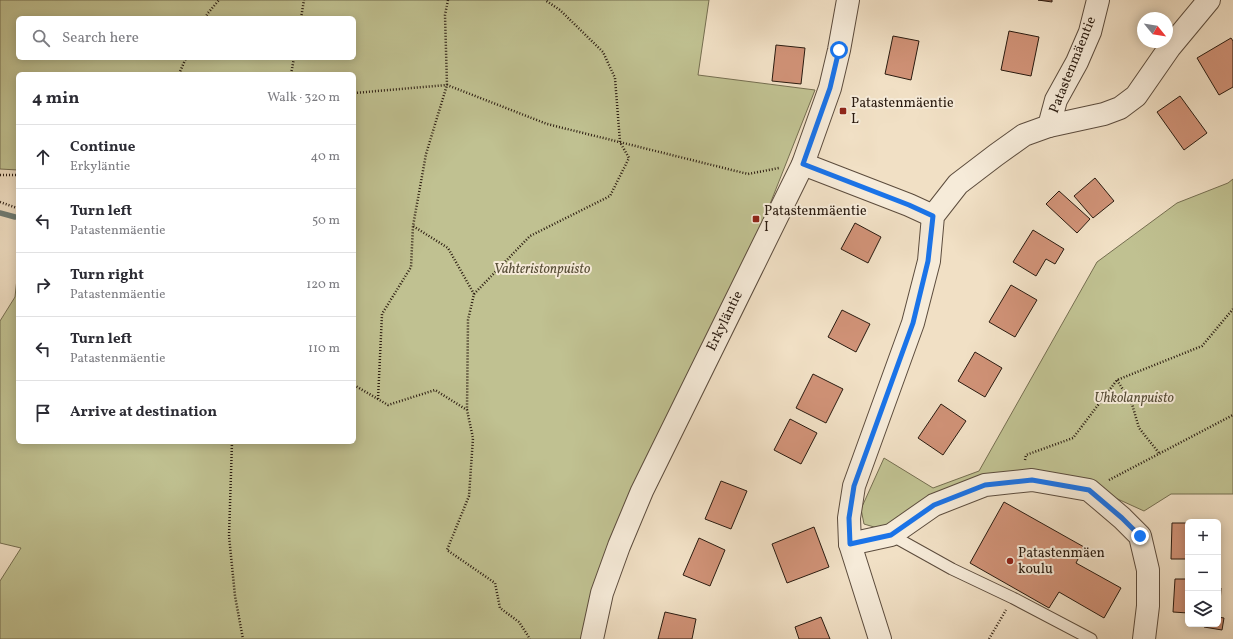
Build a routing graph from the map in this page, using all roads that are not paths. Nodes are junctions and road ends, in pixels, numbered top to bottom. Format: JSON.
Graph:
{"nodes":[{"id":1,"x":848,"y":0,"type":"edge"},
{"id":2,"x":1098,"y":0,"type":"edge"},
{"id":3,"x":1209,"y":0,"type":"edge"},
{"id":4,"x":1049,"y":126,"type":"junction"},
{"id":5,"x":803,"y":164,"type":"junction"},
{"id":6,"x":933,"y":216,"type":"junction"},
{"id":7,"x":891,"y":535,"type":"junction"},
{"id":8,"x":850,"y":544,"type":"junction"},
{"id":9,"x":592,"y":639,"type":"edge"},
{"id":10,"x":880,"y":639,"type":"edge"},
{"id":11,"x":1091,"y":639,"type":"edge"},
{"id":12,"x":1144,"y":639,"type":"edge"}],
"edges":[{"from":1,"to":5,"type":"street","name":"Erkyläntie"},
{"from":2,"to":4,"type":"street","name":"Patastenmäentie"},
{"from":3,"to":4,"type":"street"},
{"from":4,"to":6,"type":"street","name":"Patastenmäentie"},
{"from":5,"to":6,"type":"street"},
{"from":5,"to":9,"type":"street","name":"Erkyläntie"},
{"from":6,"to":8,"type":"street"},
{"from":7,"to":8,"type":"street"},
{"from":7,"to":11,"type":"lane"},
{"from":7,"to":12,"type":"street"},
{"from":8,"to":10,"type":"street"}]}
